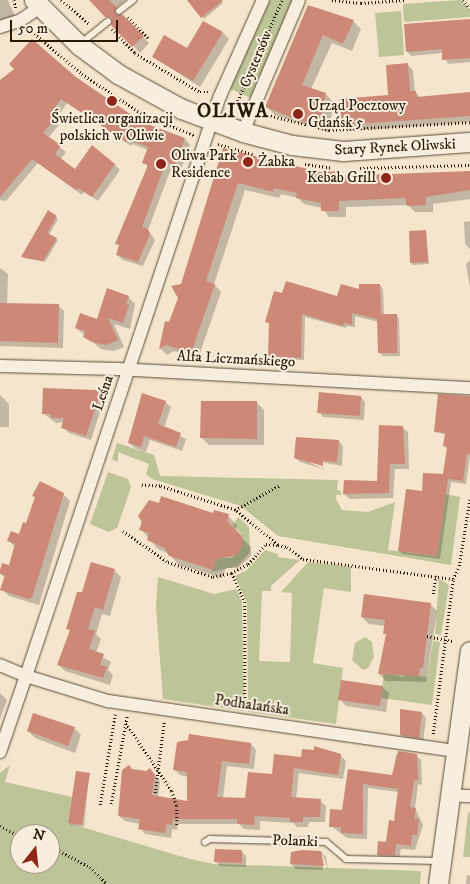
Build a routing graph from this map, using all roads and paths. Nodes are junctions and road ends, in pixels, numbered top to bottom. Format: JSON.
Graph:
{"nodes":[{"id":1,"x":60,"y":0,"type":"edge"},
{"id":2,"x":133,"y":0,"type":"edge"},
{"id":3,"x":263,"y":0,"type":"edge"},
{"id":4,"x":282,"y":0,"type":"edge"},
{"id":5,"x":299,"y":0,"type":"edge"},
{"id":6,"x":332,"y":0,"type":"edge"},
{"id":7,"x":405,"y":0,"type":"edge"},
{"id":8,"x":463,"y":0,"type":"edge"},
{"id":9,"x":37,"y":4,"type":"edge"},
{"id":10,"x":470,"y":8,"type":"edge"},
{"id":11,"x":119,"y":11,"type":"dead end"},
{"id":12,"x":127,"y":16,"type":"dead end"},
{"id":13,"x":106,"y":22,"type":"junction"},
{"id":14,"x":0,"y":27,"type":"edge"},
{"id":15,"x":148,"y":38,"type":"dead end"},
{"id":16,"x":79,"y":44,"type":"junction"},
{"id":17,"x":214,"y":94,"type":"junction"},
{"id":18,"x":236,"y":104,"type":"junction"},
{"id":19,"x":258,"y":112,"type":"junction"},
{"id":20,"x":290,"y":115,"type":"dead end"},
{"id":21,"x":212,"y":121,"type":"junction"},
{"id":22,"x":289,"y":121,"type":"junction"},
{"id":23,"x":470,"y":122,"type":"edge"},
{"id":24,"x":184,"y":131,"type":"dead end"},
{"id":25,"x":243,"y":132,"type":"junction"},
{"id":26,"x":194,"y":135,"type":"dead end"},
{"id":27,"x":470,"y":142,"type":"edge"},
{"id":28,"x":218,"y":144,"type":"dead end"},
{"id":29,"x":253,"y":154,"type":"dead end"},
{"id":30,"x":0,"y":366,"type":"edge"},
{"id":31,"x":128,"y":370,"type":"junction"},
{"id":32,"x":470,"y":388,"type":"edge"},
{"id":33,"x":139,"y":485,"type":"dead end"},
{"id":34,"x":280,"y":485,"type":"dead end"},
{"id":35,"x":470,"y":497,"type":"edge"},
{"id":36,"x":235,"y":510,"type":"junction"},
{"id":37,"x":124,"y":530,"type":"dead end"},
{"id":38,"x":278,"y":545,"type":"junction"},
{"id":39,"x":232,"y":573,"type":"junction"},
{"id":40,"x":436,"y":576,"type":"junction"},
{"id":41,"x":453,"y":579,"type":"junction"},
{"id":42,"x":433,"y":594,"type":"dead end"},
{"id":43,"x":427,"y":636,"type":"dead end"},
{"id":44,"x":446,"y":639,"type":"junction"},
{"id":45,"x":453,"y":641,"type":"dead end"},
{"id":46,"x":470,"y":651,"type":"edge"},
{"id":47,"x":0,"y":665,"type":"edge"},
{"id":48,"x":26,"y":676,"type":"junction"},
{"id":49,"x":123,"y":703,"type":"junction"},
{"id":50,"x":245,"y":714,"type":"dead end"},
{"id":51,"x":165,"y":718,"type":"dead end"},
{"id":52,"x":126,"y":723,"type":"junction"},
{"id":53,"x":432,"y":741,"type":"dead end"},
{"id":54,"x":454,"y":751,"type":"junction"},
{"id":55,"x":0,"y":752,"type":"edge"},
{"id":56,"x":158,"y":770,"type":"junction"},
{"id":57,"x":155,"y":793,"type":"dead end"},
{"id":58,"x":448,"y":795,"type":"junction"},
{"id":59,"x":470,"y":796,"type":"edge"},
{"id":60,"x":111,"y":804,"type":"dead end"},
{"id":61,"x":100,"y":806,"type":"dead end"},
{"id":62,"x":177,"y":824,"type":"dead end"},
{"id":63,"x":205,"y":842,"type":"dead end"},
{"id":64,"x":60,"y":851,"type":"edge"},
{"id":65,"x":440,"y":861,"type":"junction"},
{"id":66,"x":107,"y":884,"type":"edge"},
{"id":67,"x":438,"y":884,"type":"edge"}],
"edges":[{"from":1,"to":13,"type":"path"},
{"from":2,"to":11,"type":"lane"},
{"from":3,"to":17,"type":"street","name":"Cystersów"},
{"from":4,"to":18,"type":"path"},
{"from":5,"to":19,"type":"street","name":"Cystersów"},
{"from":6,"to":7,"type":"path"},
{"from":8,"to":10,"type":"path"},
{"from":9,"to":14,"type":"street"},
{"from":9,"to":16,"type":"main road","name":"Stary Rynek Oliwski"},
{"from":12,"to":15,"type":"path"},
{"from":13,"to":16,"type":"lane"},
{"from":13,"to":17,"type":"path"},
{"from":16,"to":21,"type":"main road","name":"Stary Rynek Oliwski"},
{"from":17,"to":18,"type":"path"},
{"from":17,"to":21,"type":"street","name":"Cystersów"},
{"from":18,"to":19,"type":"path"},
{"from":19,"to":22,"type":"path"},
{"from":19,"to":25,"type":"street","name":"Cystersów"},
{"from":20,"to":22,"type":"path"},
{"from":21,"to":25,"type":"main road","name":"Stary Rynek Oliwski"},
{"from":21,"to":31,"type":"street","name":"Leśna"},
{"from":22,"to":23,"type":"path"},
{"from":24,"to":26,"type":"path"},
{"from":25,"to":27,"type":"main road","name":"Stary Rynek Oliwski"},
{"from":28,"to":29,"type":"path"},
{"from":30,"to":31,"type":"street","name":"Alfa Liczmańskiego"},
{"from":31,"to":32,"type":"street","name":"Alfa Liczmańskiego"},
{"from":31,"to":48,"type":"street","name":"Leśna"},
{"from":33,"to":36,"type":"path"},
{"from":34,"to":36,"type":"path"},
{"from":35,"to":41,"type":"path"},
{"from":36,"to":38,"type":"path"},
{"from":37,"to":39,"type":"path"},
{"from":38,"to":39,"type":"path"},
{"from":38,"to":40,"type":"path"},
{"from":39,"to":50,"type":"path"},
{"from":40,"to":41,"type":"path"},
{"from":40,"to":42,"type":"path"},
{"from":41,"to":44,"type":"path"},
{"from":43,"to":44,"type":"path"},
{"from":44,"to":45,"type":"path"},
{"from":44,"to":53,"type":"path"},
{"from":46,"to":54,"type":"main road"},
{"from":47,"to":48,"type":"street"},
{"from":48,"to":49,"type":"street","name":"Podhalańska"},
{"from":48,"to":55,"type":"street","name":"Leśna"},
{"from":49,"to":52,"type":"path"},
{"from":49,"to":54,"type":"street","name":"Podhalańska"},
{"from":49,"to":61,"type":"path"},
{"from":51,"to":56,"type":"path"},
{"from":52,"to":56,"type":"path"},
{"from":52,"to":60,"type":"path"},
{"from":54,"to":58,"type":"main road"},
{"from":56,"to":57,"type":"path"},
{"from":56,"to":62,"type":"path"},
{"from":58,"to":59,"type":"street"},
{"from":58,"to":65,"type":"main road"},
{"from":63,"to":65,"type":"lane","name":"Polanki"},
{"from":64,"to":66,"type":"path"},
{"from":65,"to":67,"type":"main road"}]}
